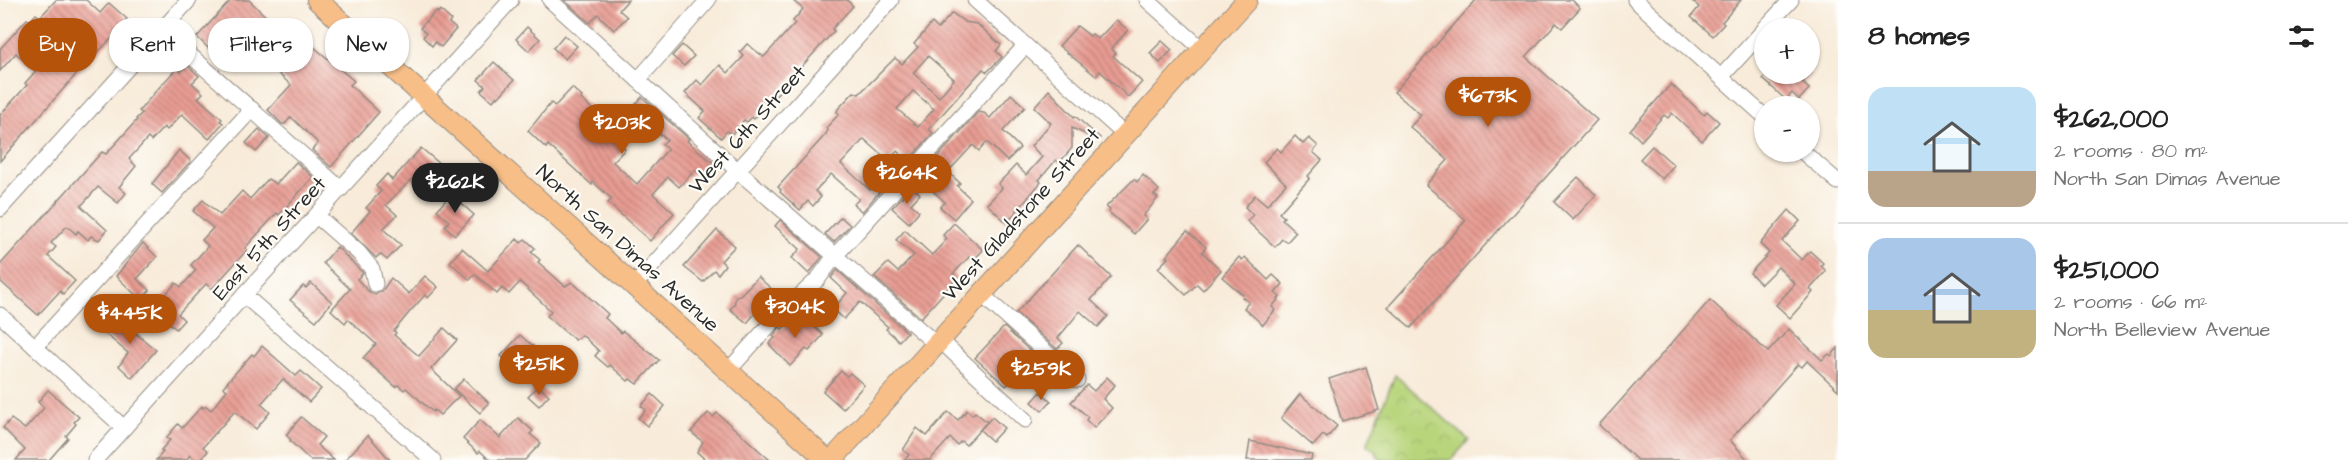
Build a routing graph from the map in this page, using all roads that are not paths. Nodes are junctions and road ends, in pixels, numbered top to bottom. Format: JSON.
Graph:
{"nodes":[{"id":1,"x":189,"y":0,"type":"edge"},
{"id":2,"x":316,"y":0,"type":"edge"},
{"id":3,"x":550,"y":0,"type":"edge"},
{"id":4,"x":708,"y":0,"type":"edge"},
{"id":5,"x":891,"y":0,"type":"edge"},
{"id":6,"x":975,"y":0,"type":"edge"},
{"id":7,"x":1148,"y":0,"type":"edge"},
{"id":8,"x":1247,"y":0,"type":"edge"},
{"id":9,"x":1635,"y":0,"type":"edge"},
{"id":10,"x":1791,"y":0,"type":"edge"},
{"id":11,"x":509,"y":1,"type":"edge"},
{"id":12,"x":173,"y":18,"type":"edge"},
{"id":13,"x":1774,"y":18,"type":"edge"},
{"id":14,"x":1754,"y":40,"type":"edge"},
{"id":15,"x":1025,"y":46,"type":"junction"},
{"id":16,"x":1202,"y":49,"type":"junction"},
{"id":17,"x":196,"y":60,"type":"edge"},
{"id":18,"x":124,"y":72,"type":"edge"},
{"id":19,"x":1721,"y":77,"type":"junction"},
{"id":20,"x":638,"y":80,"type":"junction"},
{"id":21,"x":425,"y":97,"type":"junction"},
{"id":22,"x":1754,"y":107,"type":"edge"},
{"id":23,"x":252,"y":109,"type":"junction"},
{"id":24,"x":1125,"y":135,"type":"junction"},
{"id":25,"x":1815,"y":162,"type":"edge"},
{"id":26,"x":738,"y":171,"type":"junction"},
{"id":27,"x":1838,"y":182,"type":"edge"},
{"id":28,"x":341,"y":189,"type":"junction"},
{"id":29,"x":0,"y":208,"type":"edge"},
{"id":30,"x":317,"y":216,"type":"junction"},
{"id":31,"x":835,"y":256,"type":"junction"},
{"id":32,"x":375,"y":284,"type":"dead end"},
{"id":33,"x":634,"y":286,"type":"junction"},
{"id":34,"x":981,"y":294,"type":"junction"},
{"id":35,"x":245,"y":296,"type":"junction"},
{"id":36,"x":0,"y":315,"type":"edge"},
{"id":37,"x":938,"y":342,"type":"junction"},
{"id":38,"x":35,"y":346,"type":"junction"},
{"id":39,"x":728,"y":371,"type":"junction"},
{"id":40,"x":1077,"y":380,"type":"dead end"},
{"id":41,"x":1025,"y":420,"type":"dead end"},
{"id":42,"x":124,"y":428,"type":"junction"},
{"id":43,"x":95,"y":460,"type":"edge"},
{"id":44,"x":433,"y":460,"type":"edge"},
{"id":45,"x":827,"y":460,"type":"edge"},
{"id":46,"x":832,"y":460,"type":"edge"}],
"edges":[{"from":1,"to":12,"type":"street"},
{"from":2,"to":21,"type":"main road","name":"North San Dimas Avenue"},
{"from":3,"to":20,"type":"street"},
{"from":4,"to":20,"type":"street"},
{"from":5,"to":26,"type":"street","name":"West 6th Street"},
{"from":6,"to":15,"type":"street"},
{"from":7,"to":16,"type":"street"},
{"from":8,"to":16,"type":"main road","name":"West Gladstone Street"},
{"from":9,"to":19,"type":"street"},
{"from":10,"to":13,"type":"street"},
{"from":11,"to":21,"type":"street","name":"East 5th Street"},
{"from":14,"to":19,"type":"street"},
{"from":15,"to":24,"type":"street"},
{"from":15,"to":31,"type":"street"},
{"from":16,"to":24,"type":"main road","name":"West Gladstone Street"},
{"from":17,"to":23,"type":"street"},
{"from":18,"to":29,"type":"street"},
{"from":19,"to":22,"type":"street"},
{"from":20,"to":26,"type":"street"},
{"from":21,"to":28,"type":"street","name":"East 5th Street"},
{"from":21,"to":33,"type":"main road","name":"North San Dimas Avenue"},
{"from":23,"to":28,"type":"street"},
{"from":23,"to":38,"type":"street"},
{"from":24,"to":34,"type":"main road","name":"West Gladstone Street"},
{"from":25,"to":27,"type":"street"},
{"from":26,"to":31,"type":"street"},
{"from":26,"to":33,"type":"street","name":"West 6th Street"},
{"from":28,"to":30,"type":"street","name":"East 5th Street"},
{"from":30,"to":32,"type":"street"},
{"from":30,"to":35,"type":"street","name":"East 5th Street"},
{"from":31,"to":37,"type":"street"},
{"from":31,"to":39,"type":"street"},
{"from":33,"to":39,"type":"main road","name":"North San Dimas Avenue"},
{"from":34,"to":37,"type":"main road","name":"West Gladstone Street"},
{"from":34,"to":40,"type":"street"},
{"from":35,"to":42,"type":"street","name":"East 5th Street"},
{"from":35,"to":44,"type":"street"},
{"from":36,"to":38,"type":"street"},
{"from":37,"to":41,"type":"street"},
{"from":37,"to":46,"type":"main road","name":"West Gladstone Street"},
{"from":38,"to":42,"type":"street"},
{"from":39,"to":45,"type":"main road","name":"North San Dimas Avenue"},
{"from":42,"to":43,"type":"street","name":"East 5th Street"}]}
